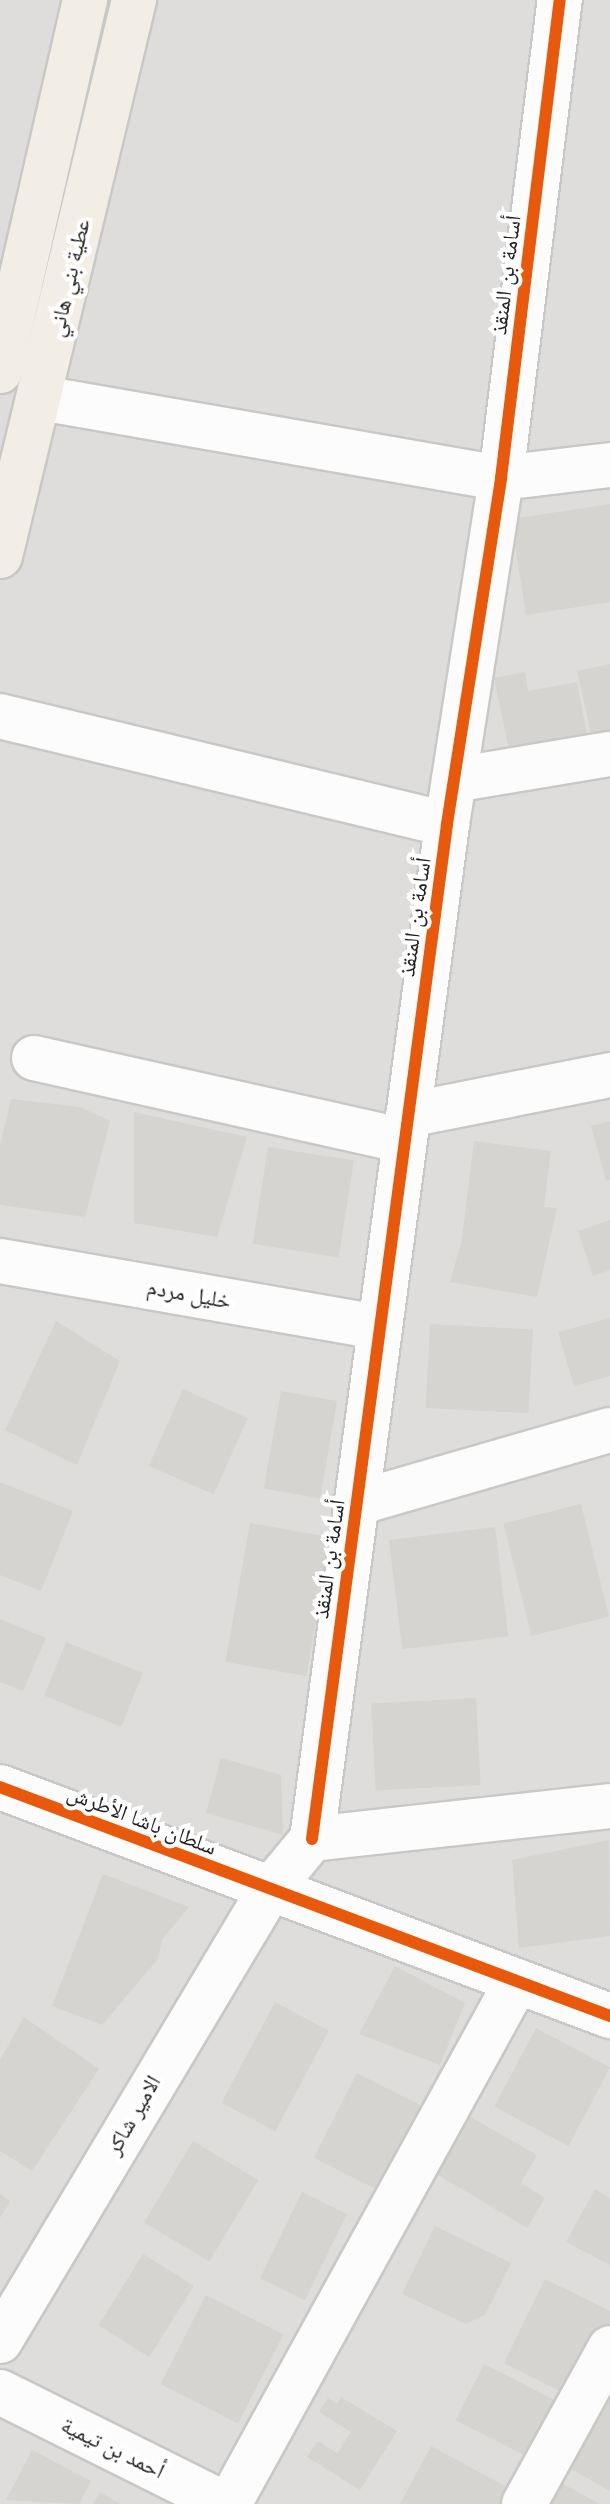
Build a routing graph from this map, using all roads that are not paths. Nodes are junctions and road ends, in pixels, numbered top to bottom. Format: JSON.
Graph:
{"nodes":[{"id":1,"x":85,"y":0,"type":"edge"},
{"id":2,"x":134,"y":0,"type":"edge"},
{"id":3,"x":560,"y":0,"type":"edge"},
{"id":4,"x":0,"y":371,"type":"edge"},
{"id":5,"x":41,"y":398,"type":"junction"},
{"id":6,"x":610,"y":465,"type":"edge"},
{"id":7,"x":501,"y":478,"type":"junction"},
{"id":8,"x":0,"y":556,"type":"edge"},
{"id":9,"x":0,"y":716,"type":"edge"},
{"id":10,"x":610,"y":754,"type":"edge"},
{"id":11,"x":454,"y":780,"type":"junction"},
{"id":12,"x":447,"y":824,"type":"junction"},
{"id":13,"x":34,"y":1058,"type":"dead end"},
{"id":14,"x":610,"y":1075,"type":"edge"},
{"id":15,"x":406,"y":1128,"type":"junction"},
{"id":16,"x":0,"y":1261,"type":"edge"},
{"id":17,"x":378,"y":1327,"type":"junction"},
{"id":18,"x":610,"y":1430,"type":"edge"},
{"id":19,"x":357,"y":1503,"type":"junction"},
{"id":20,"x":0,"y":1787,"type":"edge"},
{"id":21,"x":610,"y":1806,"type":"edge"},
{"id":22,"x":312,"y":1839,"type":"junction"},
{"id":23,"x":269,"y":1891,"type":"junction"},
{"id":24,"x":517,"y":1981,"type":"junction"},
{"id":25,"x":610,"y":2016,"type":"edge"},
{"id":26,"x":0,"y":2341,"type":"edge"},
{"id":27,"x":610,"y":2348,"type":"edge"},
{"id":28,"x":0,"y":2392,"type":"edge"},
{"id":29,"x":227,"y":2504,"type":"edge"},
{"id":30,"x":524,"y":2504,"type":"edge"}],
"edges":[{"from":1,"to":4,"type":"main road"},
{"from":2,"to":5,"type":"main road","name":"عطية بني هاني"},
{"from":3,"to":7,"type":"street","name":"أسامة بن المنقذ"},
{"from":5,"to":7,"type":"street"},
{"from":5,"to":8,"type":"main road","name":"عطية بني هاني"},
{"from":6,"to":7,"type":"street"},
{"from":7,"to":11,"type":"street","name":"أسامة بن المنقذ"},
{"from":9,"to":12,"type":"street"},
{"from":10,"to":11,"type":"street"},
{"from":11,"to":12,"type":"street","name":"أسامة بن المنقذ"},
{"from":12,"to":15,"type":"street","name":"أسامة بن المنقذ"},
{"from":13,"to":15,"type":"street"},
{"from":14,"to":15,"type":"street"},
{"from":15,"to":17,"type":"street","name":"أسامة بن المنقذ"},
{"from":16,"to":17,"type":"street","name":"خليل مردم"},
{"from":17,"to":19,"type":"street","name":"أسامة بن المنقذ"},
{"from":18,"to":19,"type":"street"},
{"from":19,"to":22,"type":"street","name":"أسامة بن المنقذ"},
{"from":20,"to":23,"type":"street","name":"سلطان باشا الأطرش"},
{"from":21,"to":22,"type":"street"},
{"from":22,"to":23,"type":"street","name":"الامير شاكر"},
{"from":23,"to":24,"type":"street","name":"سلطان باشا الأطرش"},
{"from":23,"to":26,"type":"street","name":"الامير شاكر"},
{"from":24,"to":25,"type":"street","name":"سلطان باشا الأطرش"},
{"from":24,"to":29,"type":"street"},
{"from":27,"to":30,"type":"street"},
{"from":28,"to":29,"type":"street","name":"أحمد بن تيمية"}]}
